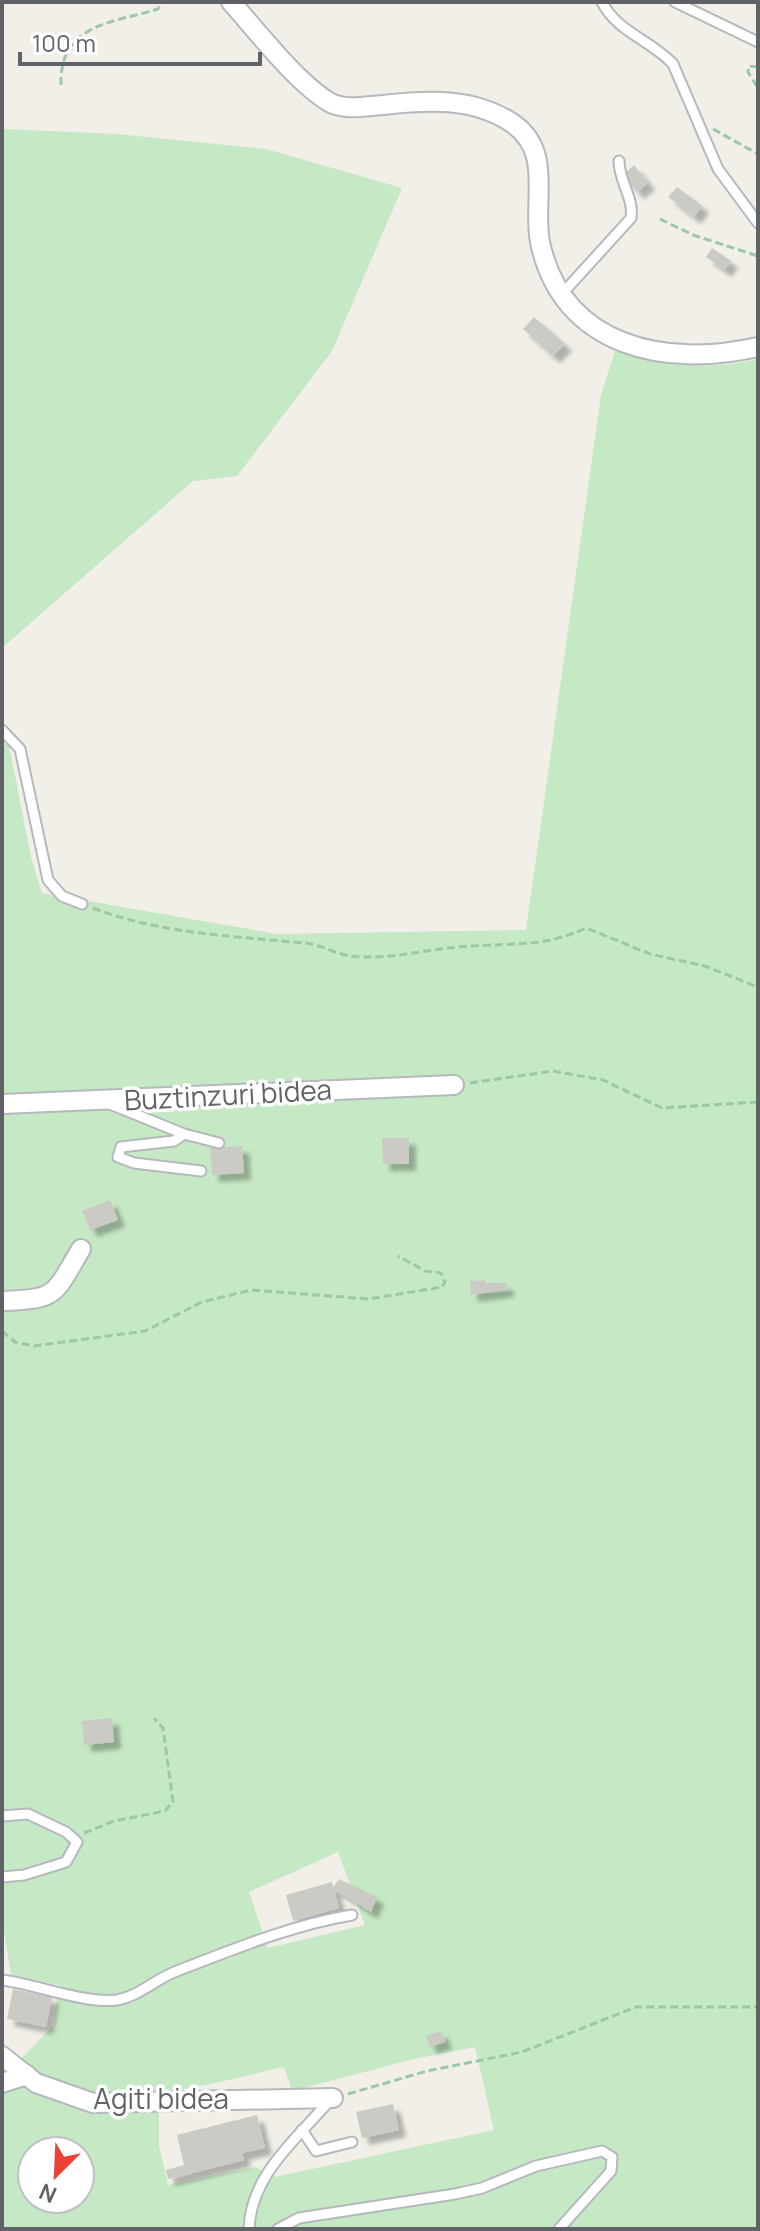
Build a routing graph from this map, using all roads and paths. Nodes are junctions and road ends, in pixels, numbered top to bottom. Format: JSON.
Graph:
{"nodes":[{"id":1,"x":163,"y":2,"type":"edge"},
{"id":2,"x":231,"y":2,"type":"edge"},
{"id":3,"x":602,"y":2,"type":"edge"},
{"id":4,"x":675,"y":2,"type":"edge"},
{"id":5,"x":758,"y":42,"type":"edge"},
{"id":6,"x":758,"y":67,"type":"edge"},
{"id":7,"x":61,"y":85,"type":"dead end"},
{"id":8,"x":758,"y":88,"type":"edge"},
{"id":9,"x":698,"y":129,"type":"junction"},
{"id":10,"x":758,"y":154,"type":"edge"},
{"id":11,"x":619,"y":161,"type":"dead end"},
{"id":12,"x":660,"y":219,"type":"dead end"},
{"id":13,"x":758,"y":223,"type":"edge"},
{"id":14,"x":758,"y":256,"type":"edge"},
{"id":15,"x":561,"y":295,"type":"junction"},
{"id":16,"x":758,"y":347,"type":"edge"},
{"id":17,"x":2,"y":730,"type":"edge"},
{"id":18,"x":82,"y":904,"type":"joint"},
{"id":19,"x":758,"y":987,"type":"edge"},
{"id":20,"x":454,"y":1085,"type":"joint"},
{"id":21,"x":103,"y":1101,"type":"junction"},
{"id":22,"x":758,"y":1102,"type":"edge"},
{"id":23,"x":2,"y":1104,"type":"edge"},
{"id":24,"x":184,"y":1134,"type":"junction"},
{"id":25,"x":219,"y":1143,"type":"dead end"},
{"id":26,"x":201,"y":1171,"type":"dead end"},
{"id":27,"x":81,"y":1249,"type":"dead end"},
{"id":28,"x":398,"y":1256,"type":"dead end"},
{"id":29,"x":2,"y":1301,"type":"edge"},
{"id":30,"x":2,"y":1331,"type":"edge"},
{"id":31,"x":154,"y":1718,"type":"dead end"},
{"id":32,"x":2,"y":1816,"type":"edge"},
{"id":33,"x":73,"y":1838,"type":"junction"},
{"id":34,"x":2,"y":1877,"type":"edge"},
{"id":35,"x":352,"y":1915,"type":"dead end"},
{"id":36,"x":2,"y":1980,"type":"edge"},
{"id":37,"x":758,"y":2007,"type":"edge"},
{"id":38,"x":2,"y":2056,"type":"edge"},
{"id":39,"x":27,"y":2075,"type":"junction"},
{"id":40,"x":2,"y":2083,"type":"edge"},
{"id":41,"x":333,"y":2098,"type":"junction"},
{"id":42,"x":302,"y":2130,"type":"junction"},
{"id":43,"x":352,"y":2142,"type":"dead end"},
{"id":44,"x":249,"y":2229,"type":"edge"},
{"id":45,"x":278,"y":2229,"type":"edge"},
{"id":46,"x":559,"y":2229,"type":"edge"}],
"edges":[{"from":1,"to":7,"type":"path"},
{"from":2,"to":15,"type":"street"},
{"from":3,"to":9,"type":"lane"},
{"from":4,"to":5,"type":"lane"},
{"from":6,"to":8,"type":"path"},
{"from":9,"to":10,"type":"path"},
{"from":9,"to":13,"type":"lane"},
{"from":11,"to":15,"type":"lane"},
{"from":12,"to":14,"type":"path"},
{"from":15,"to":16,"type":"street"},
{"from":17,"to":18,"type":"lane"},
{"from":18,"to":19,"type":"path"},
{"from":20,"to":21,"type":"street","name":"Buztinzuri bidea"},
{"from":20,"to":22,"type":"path"},
{"from":21,"to":23,"type":"street","name":"Buztinzuri bidea"},
{"from":21,"to":24,"type":"lane"},
{"from":24,"to":25,"type":"lane"},
{"from":24,"to":26,"type":"lane"},
{"from":27,"to":29,"type":"street"},
{"from":28,"to":30,"type":"path"},
{"from":31,"to":33,"type":"path"},
{"from":32,"to":33,"type":"lane"},
{"from":33,"to":34,"type":"lane"},
{"from":35,"to":36,"type":"lane"},
{"from":37,"to":41,"type":"path"},
{"from":38,"to":39,"type":"street","name":"Agiti bidea"},
{"from":39,"to":40,"type":"street"},
{"from":39,"to":41,"type":"street","name":"Agiti bidea"},
{"from":41,"to":42,"type":"lane"},
{"from":42,"to":43,"type":"lane"},
{"from":42,"to":44,"type":"lane"},
{"from":45,"to":46,"type":"lane"}]}
